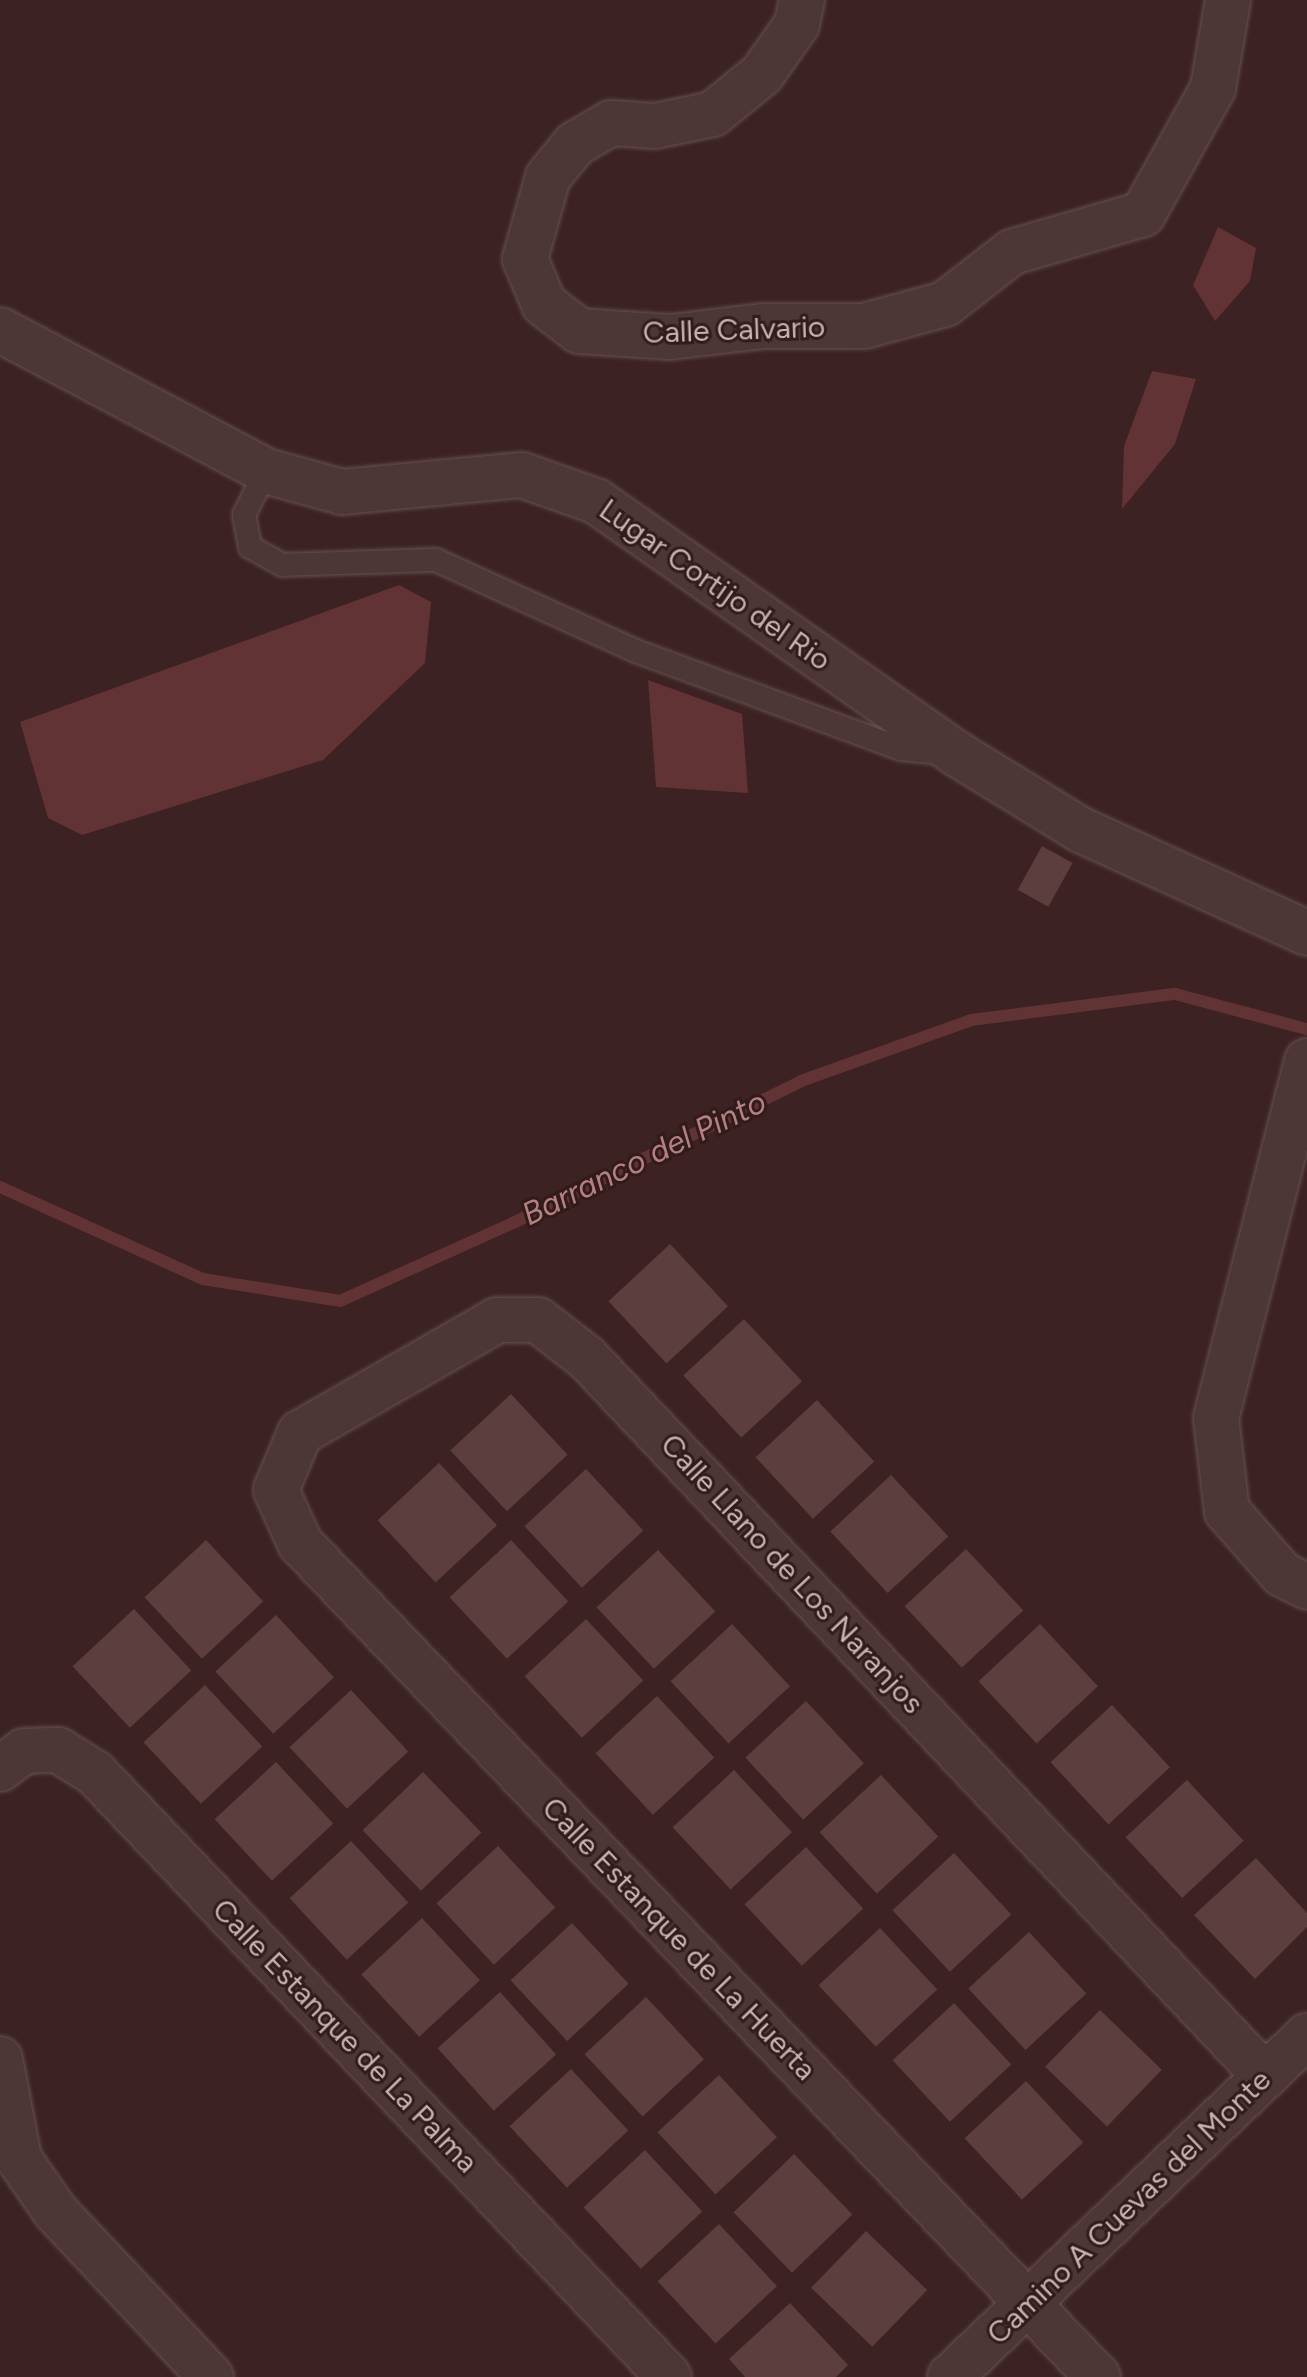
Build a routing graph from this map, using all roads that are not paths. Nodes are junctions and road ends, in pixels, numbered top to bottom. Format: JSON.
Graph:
{"nodes":[{"id":1,"x":802,"y":0,"type":"edge"},
{"id":2,"x":1228,"y":0,"type":"edge"},
{"id":3,"x":0,"y":330,"type":"edge"},
{"id":4,"x":266,"y":471,"type":"junction"},
{"id":5,"x":959,"y":755,"type":"junction"},
{"id":6,"x":1307,"y":933,"type":"edge"},
{"id":7,"x":1307,"y":1061,"type":"edge"},
{"id":8,"x":276,"y":1490,"type":"joint"},
{"id":9,"x":1307,"y":1587,"type":"edge"},
{"id":10,"x":0,"y":1769,"type":"edge"},
{"id":11,"x":1307,"y":2036,"type":"edge"},
{"id":12,"x":0,"y":2059,"type":"edge"},
{"id":13,"x":1265,"y":2076,"type":"junction"},
{"id":14,"x":1028,"y":2304,"type":"junction"},
{"id":15,"x":211,"y":2377,"type":"edge"},
{"id":16,"x":669,"y":2377,"type":"edge"},
{"id":17,"x":950,"y":2377,"type":"edge"},
{"id":18,"x":1098,"y":2377,"type":"edge"}],
"edges":[{"from":1,"to":2,"type":"street","name":"Calle Calvario"},
{"from":3,"to":4,"type":"street","name":"Lugar Cortijo del Rio"},
{"from":4,"to":5,"type":"street","name":"Lugar Cortijo del Rio"},
{"from":4,"to":5,"type":"lane"},
{"from":5,"to":6,"type":"street","name":"Lugar Cortijo del Rio"},
{"from":7,"to":9,"type":"street"},
{"from":8,"to":13,"type":"street","name":"Calle Llano de Los Naranjos"},
{"from":8,"to":14,"type":"street","name":"Calle Estanque de La Huerta"},
{"from":10,"to":16,"type":"street","name":"Calle Estanque de La Palma"},
{"from":11,"to":13,"type":"street","name":"Camino A Cuevas del Monte"},
{"from":12,"to":15,"type":"street"},
{"from":13,"to":14,"type":"street","name":"Camino A Cuevas del Monte"},
{"from":14,"to":17,"type":"street","name":"Camino A Cuevas del Monte"},
{"from":14,"to":18,"type":"street","name":"Calle Estanque de La Huerta"}]}
